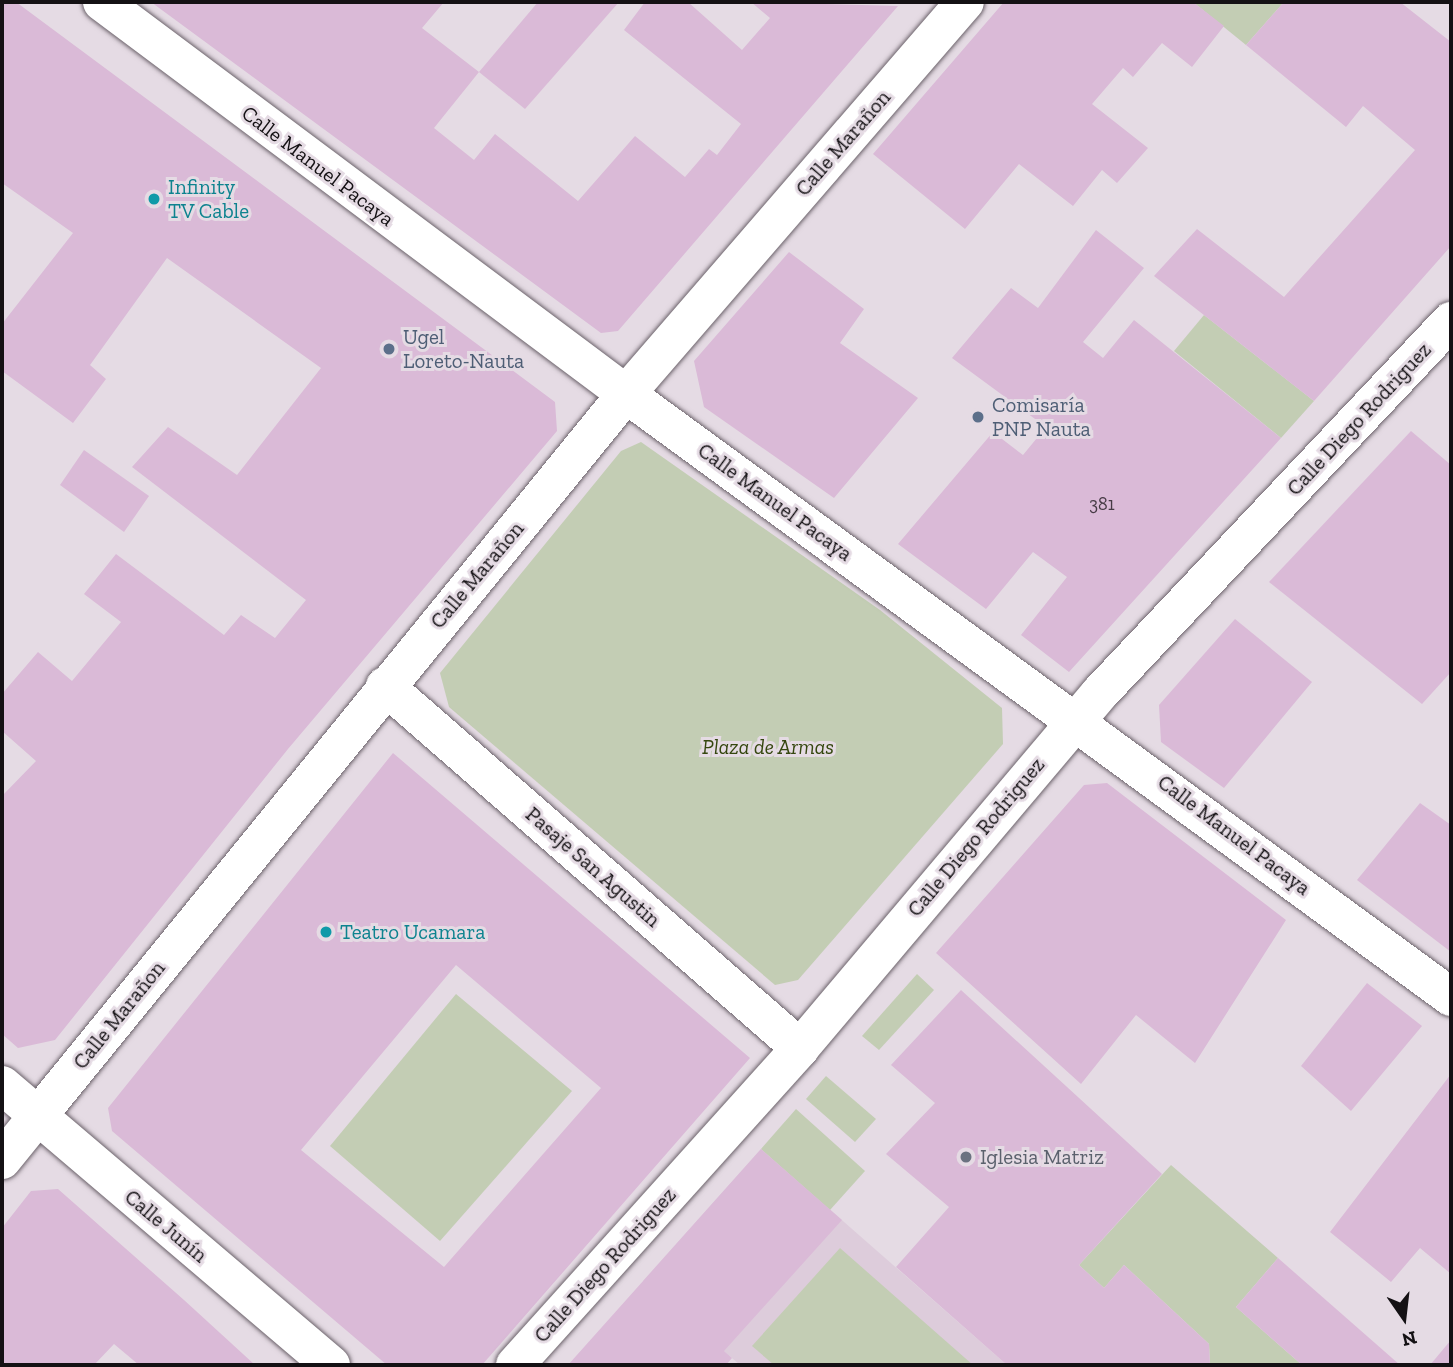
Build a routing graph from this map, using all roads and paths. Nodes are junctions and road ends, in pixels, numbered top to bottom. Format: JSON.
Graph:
{"nodes":[{"id":1,"x":102,"y":2,"type":"edge"},
{"id":2,"x":965,"y":2,"type":"edge"},
{"id":3,"x":1451,"y":321,"type":"edge"},
{"id":4,"x":626,"y":394,"type":"junction"},
{"id":5,"x":385,"y":686,"type":"junction"},
{"id":6,"x":1076,"y":721,"type":"junction"},
{"id":7,"x":1451,"y":997,"type":"edge"},
{"id":8,"x":800,"y":1048,"type":"junction"},
{"id":9,"x":2,"y":1085,"type":"edge"},
{"id":10,"x":37,"y":1117,"type":"junction"},
{"id":11,"x":2,"y":1160,"type":"edge"},
{"id":12,"x":331,"y":1365,"type":"edge"},
{"id":13,"x":515,"y":1365,"type":"edge"}],
"edges":[{"from":1,"to":4,"type":"street","name":"Calle Manuel Pacaya"},
{"from":2,"to":4,"type":"street","name":"Calle Marañon"},
{"from":3,"to":6,"type":"street","name":"Calle Diego Rodriguez"},
{"from":4,"to":5,"type":"street","name":"Calle Marañon"},
{"from":4,"to":6,"type":"street","name":"Calle Manuel Pacaya"},
{"from":5,"to":8,"type":"street","name":"Pasaje San Agustin"},
{"from":5,"to":10,"type":"street","name":"Calle Marañon"},
{"from":6,"to":7,"type":"street","name":"Calle Manuel Pacaya"},
{"from":6,"to":8,"type":"street","name":"Calle Diego Rodriguez"},
{"from":8,"to":13,"type":"street","name":"Calle Diego Rodriguez"},
{"from":9,"to":10,"type":"street","name":"Calle Junín"},
{"from":10,"to":11,"type":"street","name":"Calle Marañon"},
{"from":10,"to":12,"type":"street","name":"Calle Junín"}]}
